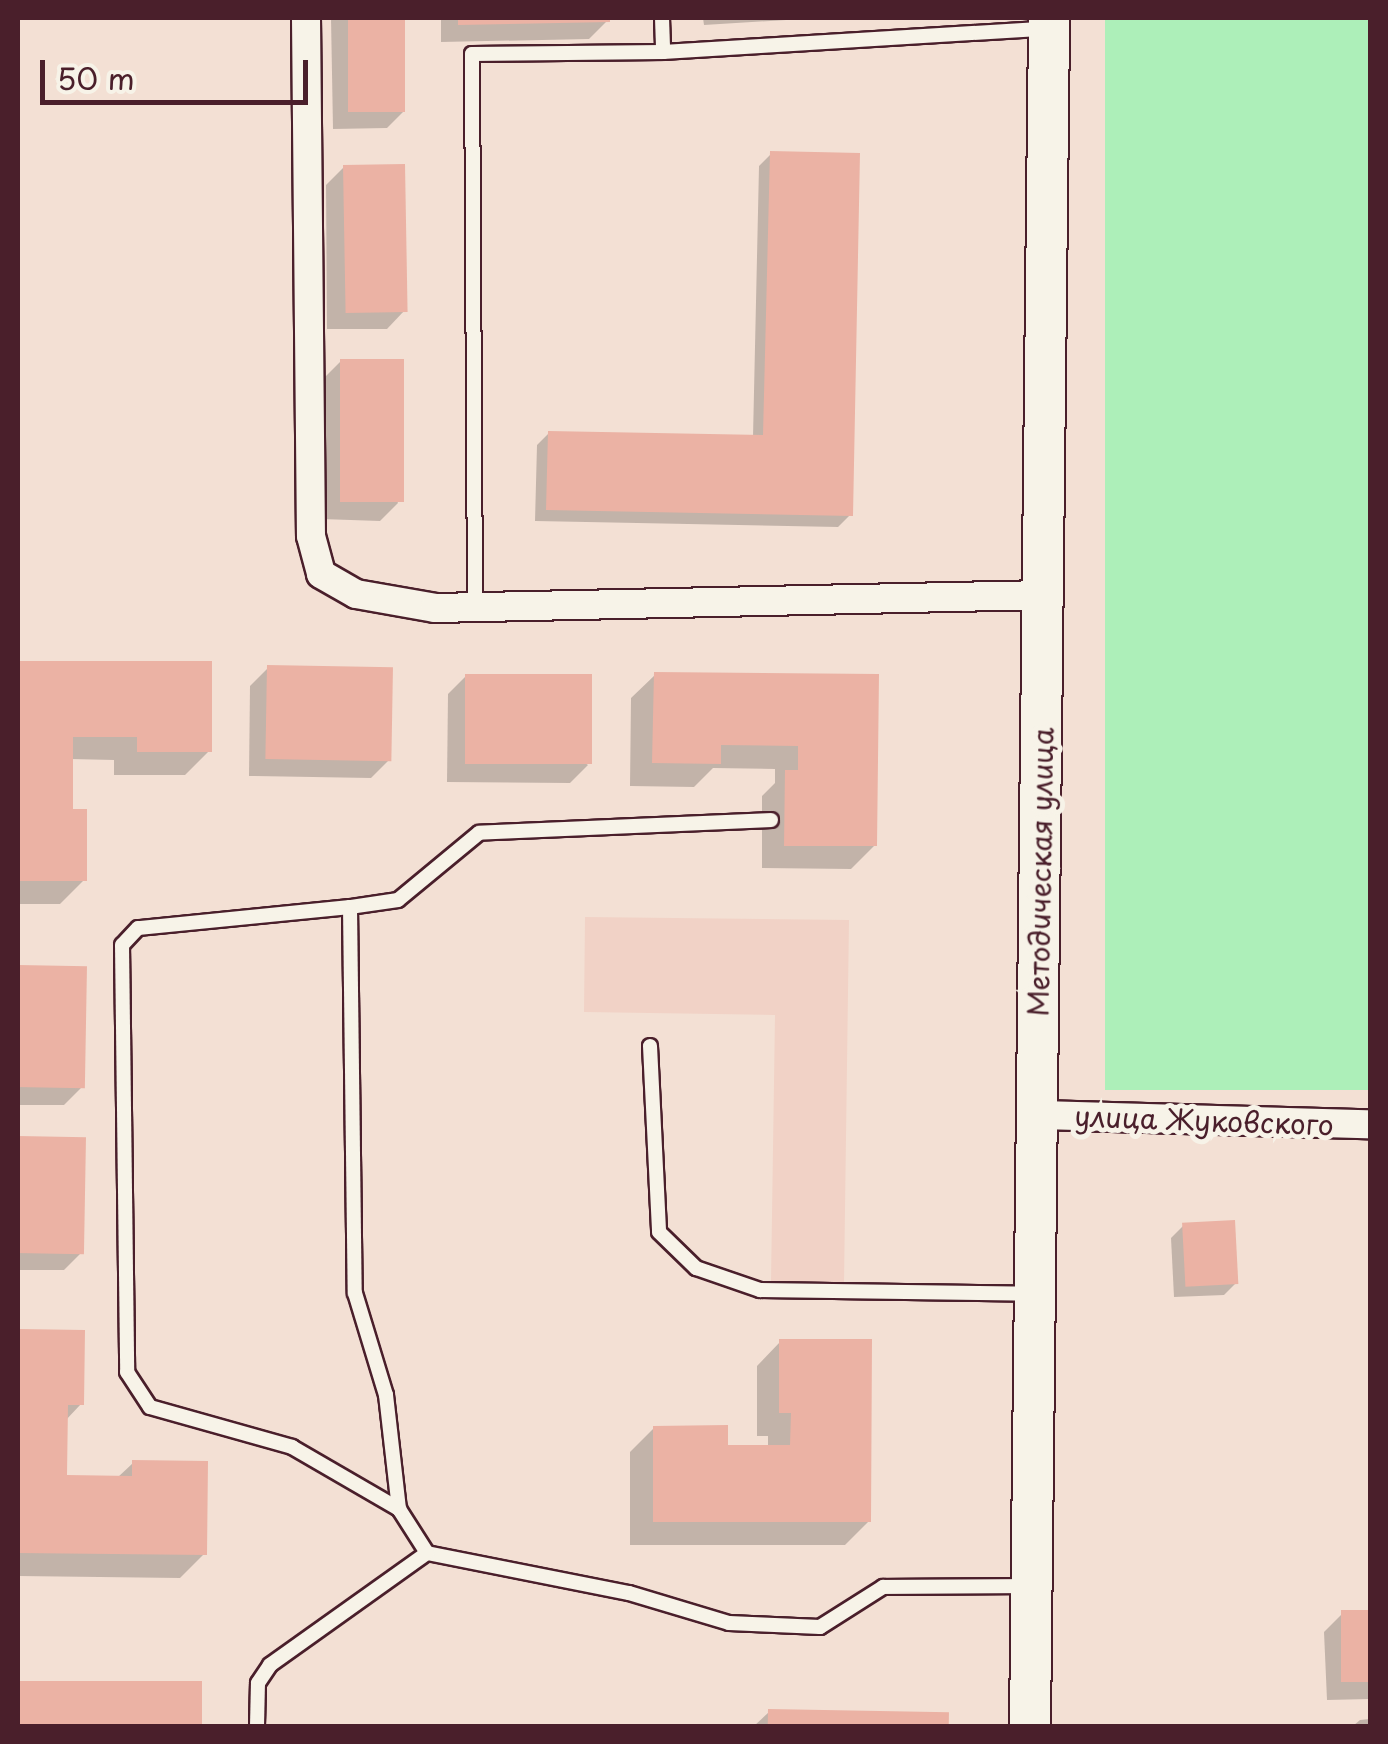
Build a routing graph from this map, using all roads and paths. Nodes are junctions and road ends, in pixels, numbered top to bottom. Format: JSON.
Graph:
{"nodes":[{"id":1,"x":306,"y":18,"type":"edge"},
{"id":2,"x":662,"y":18,"type":"edge"},
{"id":3,"x":1049,"y":23,"type":"edge"},
{"id":4,"x":663,"y":52,"type":"junction"},
{"id":5,"x":1043,"y":595,"type":"junction"},
{"id":6,"x":474,"y":606,"type":"junction"},
{"id":7,"x":771,"y":820,"type":"dead end"},
{"id":8,"x":350,"y":908,"type":"junction"},
{"id":9,"x":650,"y":1046,"type":"dead end"},
{"id":10,"x":1038,"y":1115,"type":"junction"},
{"id":11,"x":1370,"y":1124,"type":"edge"},
{"id":12,"x":1039,"y":1294,"type":"junction"},
{"id":13,"x":399,"y":1509,"type":"junction"},
{"id":14,"x":426,"y":1553,"type":"junction"},
{"id":15,"x":1033,"y":1586,"type":"junction"},
{"id":16,"x":258,"y":1726,"type":"edge"},
{"id":17,"x":1030,"y":1726,"type":"edge"}],
"edges":[{"from":1,"to":6,"type":"street"},
{"from":2,"to":4,"type":"lane"},
{"from":3,"to":4,"type":"lane"},
{"from":3,"to":5,"type":"main road","name":"Методическая улица"},
{"from":4,"to":6,"type":"lane"},
{"from":5,"to":6,"type":"street"},
{"from":5,"to":10,"type":"main road","name":"Методическая улица"},
{"from":7,"to":8,"type":"lane"},
{"from":8,"to":13,"type":"lane"},
{"from":8,"to":13,"type":"lane"},
{"from":9,"to":12,"type":"lane"},
{"from":10,"to":11,"type":"street","name":"улица Жуковского"},
{"from":10,"to":12,"type":"main road","name":"Методическая улица"},
{"from":12,"to":15,"type":"main road","name":"Методическая улица"},
{"from":13,"to":14,"type":"lane"},
{"from":14,"to":15,"type":"lane"},
{"from":14,"to":16,"type":"lane"},
{"from":15,"to":17,"type":"main road","name":"Методическая улица"}]}
